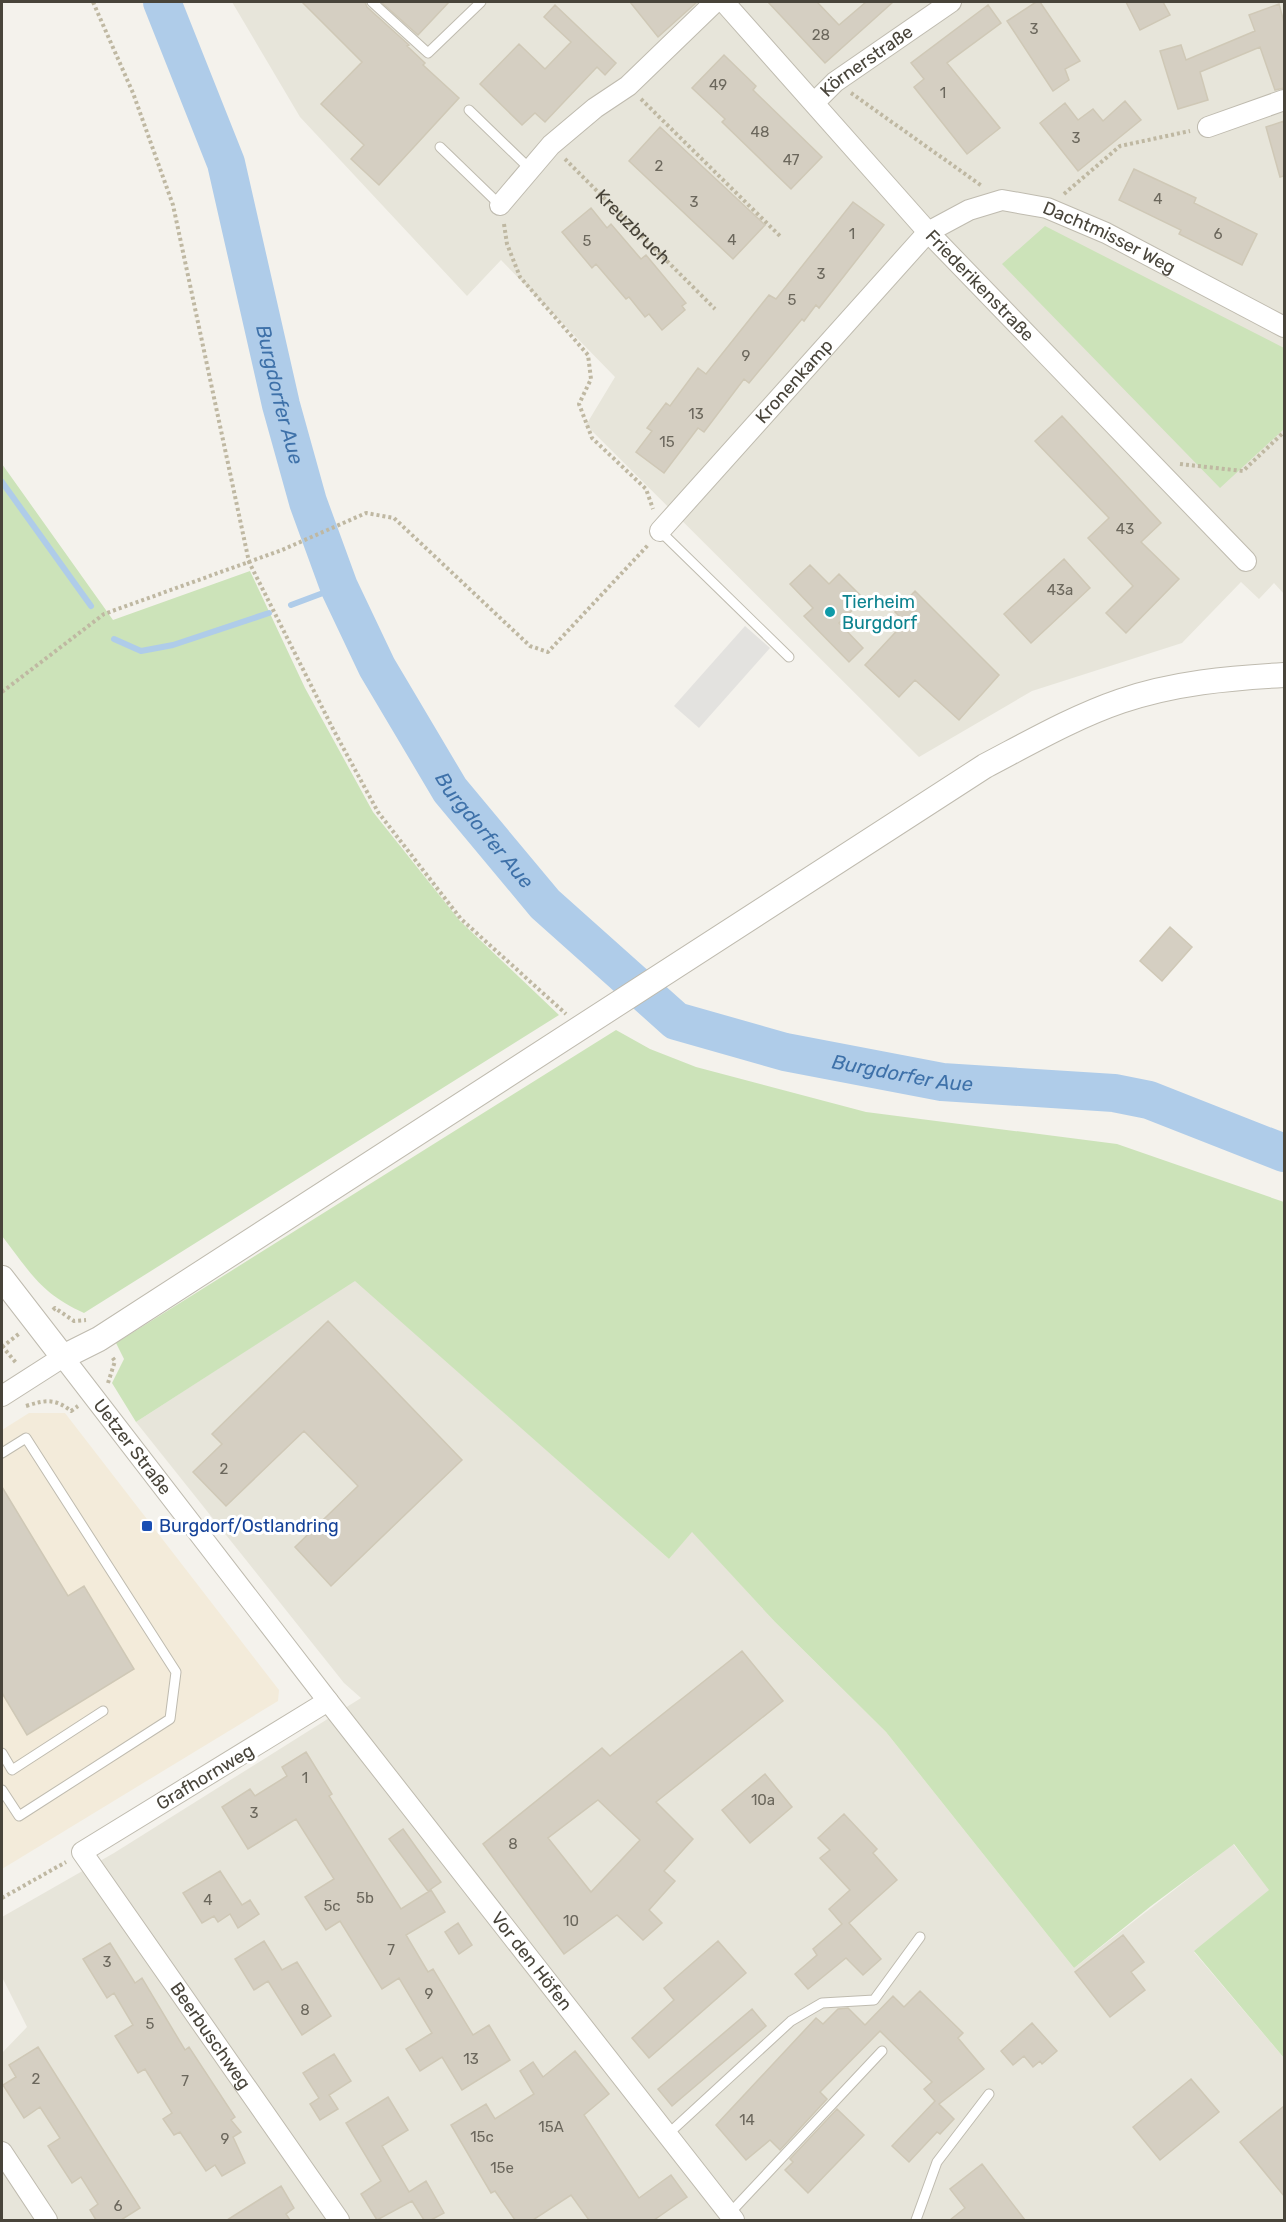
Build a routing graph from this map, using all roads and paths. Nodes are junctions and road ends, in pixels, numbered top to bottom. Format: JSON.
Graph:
{"nodes":[{"id":1,"x":93,"y":2,"type":"edge"},
{"id":2,"x":372,"y":2,"type":"edge"},
{"id":3,"x":481,"y":2,"type":"edge"},
{"id":4,"x":715,"y":2,"type":"edge"},
{"id":5,"x":724,"y":2,"type":"edge"},
{"id":6,"x":951,"y":2,"type":"edge"},
{"id":7,"x":835,"y":82,"type":"junction"},
{"id":8,"x":628,"y":86,"type":"junction"},
{"id":9,"x":1284,"y":100,"type":"edge"},
{"id":10,"x":814,"y":102,"type":"junction"},
{"id":11,"x":469,"y":110,"type":"dead end"},
{"id":12,"x":1208,"y":127,"type":"joint"},
{"id":13,"x":551,"y":145,"type":"junction"},
{"id":14,"x":440,"y":147,"type":"dead end"},
{"id":15,"x":530,"y":169,"type":"junction"},
{"id":16,"x":1002,"y":200,"type":"junction"},
{"id":17,"x":500,"y":205,"type":"junction"},
{"id":18,"x":1047,"y":208,"type":"junction"},
{"id":19,"x":928,"y":232,"type":"junction"},
{"id":20,"x":782,"y":238,"type":"dead end"},
{"id":21,"x":715,"y":309,"type":"dead end"},
{"id":22,"x":1284,"y":327,"type":"edge"},
{"id":23,"x":1284,"y":432,"type":"edge"},
{"id":24,"x":1150,"y":460,"type":"junction"},
{"id":25,"x":660,"y":531,"type":"junction"},
{"id":26,"x":1246,"y":561,"type":"dead end"},
{"id":27,"x":249,"y":562,"type":"junction"},
{"id":28,"x":789,"y":657,"type":"dead end"},
{"id":29,"x":1284,"y":675,"type":"edge"},
{"id":30,"x":2,"y":692,"type":"edge"},
{"id":31,"x":568,"y":1015,"type":"dead end"},
{"id":32,"x":2,"y":1278,"type":"edge"},
{"id":33,"x":63,"y":1357,"type":"junction"},
{"id":34,"x":2,"y":1396,"type":"edge"},
{"id":35,"x":2,"y":1453,"type":"edge"},
{"id":36,"x":328,"y":1701,"type":"junction"},
{"id":37,"x":103,"y":1711,"type":"dead end"},
{"id":38,"x":2,"y":1753,"type":"edge"},
{"id":39,"x":2,"y":1790,"type":"edge"},
{"id":40,"x":82,"y":1852,"type":"junction"},
{"id":41,"x":2,"y":1898,"type":"edge"},
{"id":42,"x":920,"y":1937,"type":"dead end"},
{"id":43,"x":882,"y":2051,"type":"dead end"},
{"id":44,"x":989,"y":2094,"type":"dead end"},
{"id":45,"x":667,"y":2135,"type":"junction"},
{"id":46,"x":2,"y":2152,"type":"edge"},
{"id":47,"x":731,"y":2217,"type":"edge"},
{"id":48,"x":47,"y":2220,"type":"edge"},
{"id":49,"x":339,"y":2220,"type":"edge"},
{"id":50,"x":915,"y":2220,"type":"edge"}],
"edges":[{"from":1,"to":27,"type":"path"},
{"from":2,"to":3,"type":"lane"},
{"from":4,"to":8,"type":"street"},
{"from":5,"to":10,"type":"street","name":"Friederikenstraße"},
{"from":6,"to":7,"type":"street","name":"Körnerstraße"},
{"from":7,"to":10,"type":"street","name":"Körnerstraße"},
{"from":7,"to":16,"type":"path"},
{"from":8,"to":13,"type":"street"},
{"from":8,"to":20,"type":"path"},
{"from":9,"to":12,"type":"street"},
{"from":10,"to":19,"type":"street","name":"Friederikenstraße"},
{"from":11,"to":15,"type":"lane"},
{"from":12,"to":18,"type":"path"},
{"from":13,"to":15,"type":"street"},
{"from":13,"to":21,"type":"path","name":"Kreuzbruch"},
{"from":14,"to":17,"type":"lane"},
{"from":15,"to":17,"type":"street"},
{"from":16,"to":18,"type":"street","name":"Dachtmisser Weg"},
{"from":16,"to":19,"type":"street","name":"Dachtmisser Weg"},
{"from":17,"to":25,"type":"path"},
{"from":18,"to":22,"type":"street","name":"Dachtmisser Weg"},
{"from":19,"to":24,"type":"street","name":"Friederikenstraße"},
{"from":19,"to":25,"type":"street","name":"Kronenkamp"},
{"from":23,"to":24,"type":"path"},
{"from":24,"to":26,"type":"street","name":"Friederikenstraße"},
{"from":25,"to":27,"type":"path"},
{"from":25,"to":28,"type":"lane"},
{"from":27,"to":30,"type":"path"},
{"from":27,"to":31,"type":"path"},
{"from":29,"to":33,"type":"street"},
{"from":32,"to":33,"type":"street","name":"Uetzer Straße"},
{"from":33,"to":34,"type":"street"},
{"from":33,"to":36,"type":"street","name":"Uetzer Straße"},
{"from":35,"to":39,"type":"lane"},
{"from":36,"to":40,"type":"street","name":"Grafhornweg"},
{"from":36,"to":45,"type":"street","name":"Vor den Höfen"},
{"from":37,"to":38,"type":"lane"},
{"from":40,"to":41,"type":"path"},
{"from":40,"to":49,"type":"street","name":"Beerbuschweg"},
{"from":42,"to":45,"type":"lane"},
{"from":43,"to":47,"type":"lane"},
{"from":44,"to":50,"type":"lane"},
{"from":45,"to":47,"type":"street","name":"Vor den Höfen"},
{"from":46,"to":48,"type":"street"}]}
